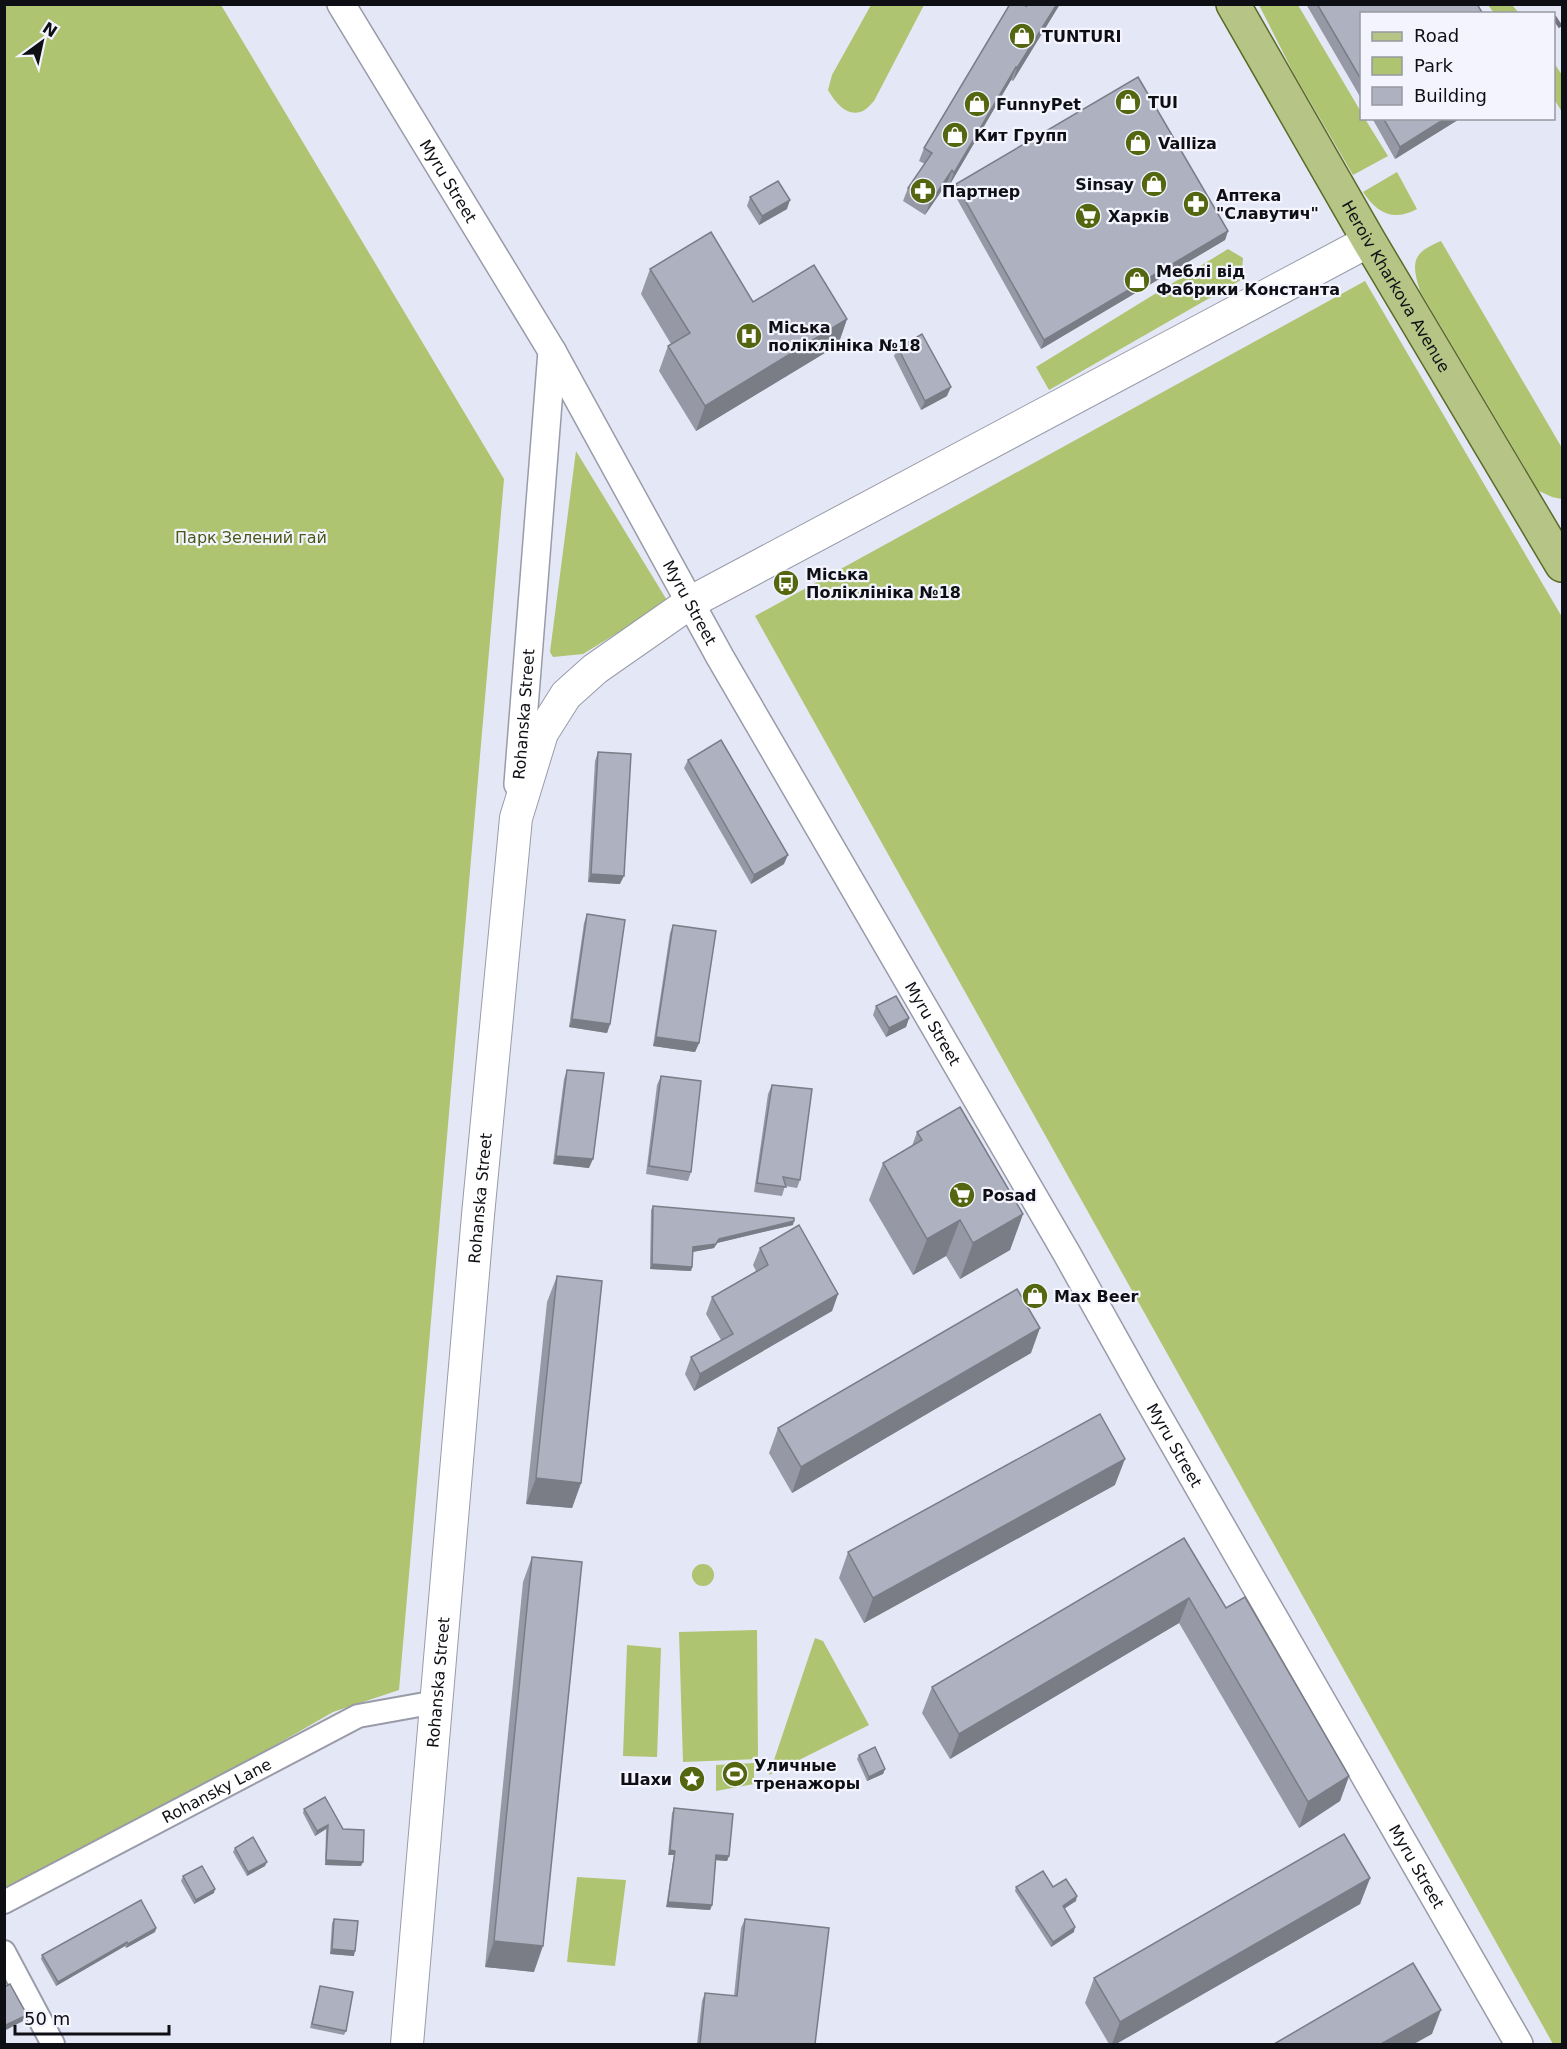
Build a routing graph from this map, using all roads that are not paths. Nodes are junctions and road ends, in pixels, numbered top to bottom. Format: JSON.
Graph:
{"nodes":[{"id":1,"x":341,"y":4,"type":"edge"},
{"id":2,"x":1233,"y":4,"type":"edge"},
{"id":3,"x":1370,"y":241,"type":"junction"},
{"id":4,"x":552,"y":351,"type":"junction"},
{"id":5,"x":1563,"y":565,"type":"edge"},
{"id":6,"x":691,"y":602,"type":"junction"},
{"id":7,"x":516,"y":818,"type":"junction"},
{"id":8,"x":436,"y":1702,"type":"junction"},
{"id":9,"x":4,"y":1902,"type":"edge"},
{"id":10,"x":4,"y":1952,"type":"edge"},
{"id":11,"x":53,"y":2044,"type":"edge"},
{"id":12,"x":407,"y":2044,"type":"edge"},
{"id":13,"x":1519,"y":2044,"type":"edge"}],
"edges":[{"from":1,"to":4,"type":"street","name":"Myru Street"},
{"from":2,"to":3,"type":"main road","name":"Heroiv Kharkova Avenue"},
{"from":3,"to":5,"type":"main road","name":"Heroiv Kharkova Avenue"},
{"from":3,"to":6,"type":"main road"},
{"from":4,"to":6,"type":"street","name":"Myru Street"},
{"from":4,"to":7,"type":"street","name":"Rohanska Street"},
{"from":6,"to":7,"type":"main road"},
{"from":6,"to":13,"type":"street","name":"Myru Street"},
{"from":7,"to":8,"type":"main road","name":"Rohanska Street"},
{"from":8,"to":9,"type":"street","name":"Rohansky Lane"},
{"from":8,"to":12,"type":"main road","name":"Rohanska Street"},
{"from":10,"to":11,"type":"street"}]}
